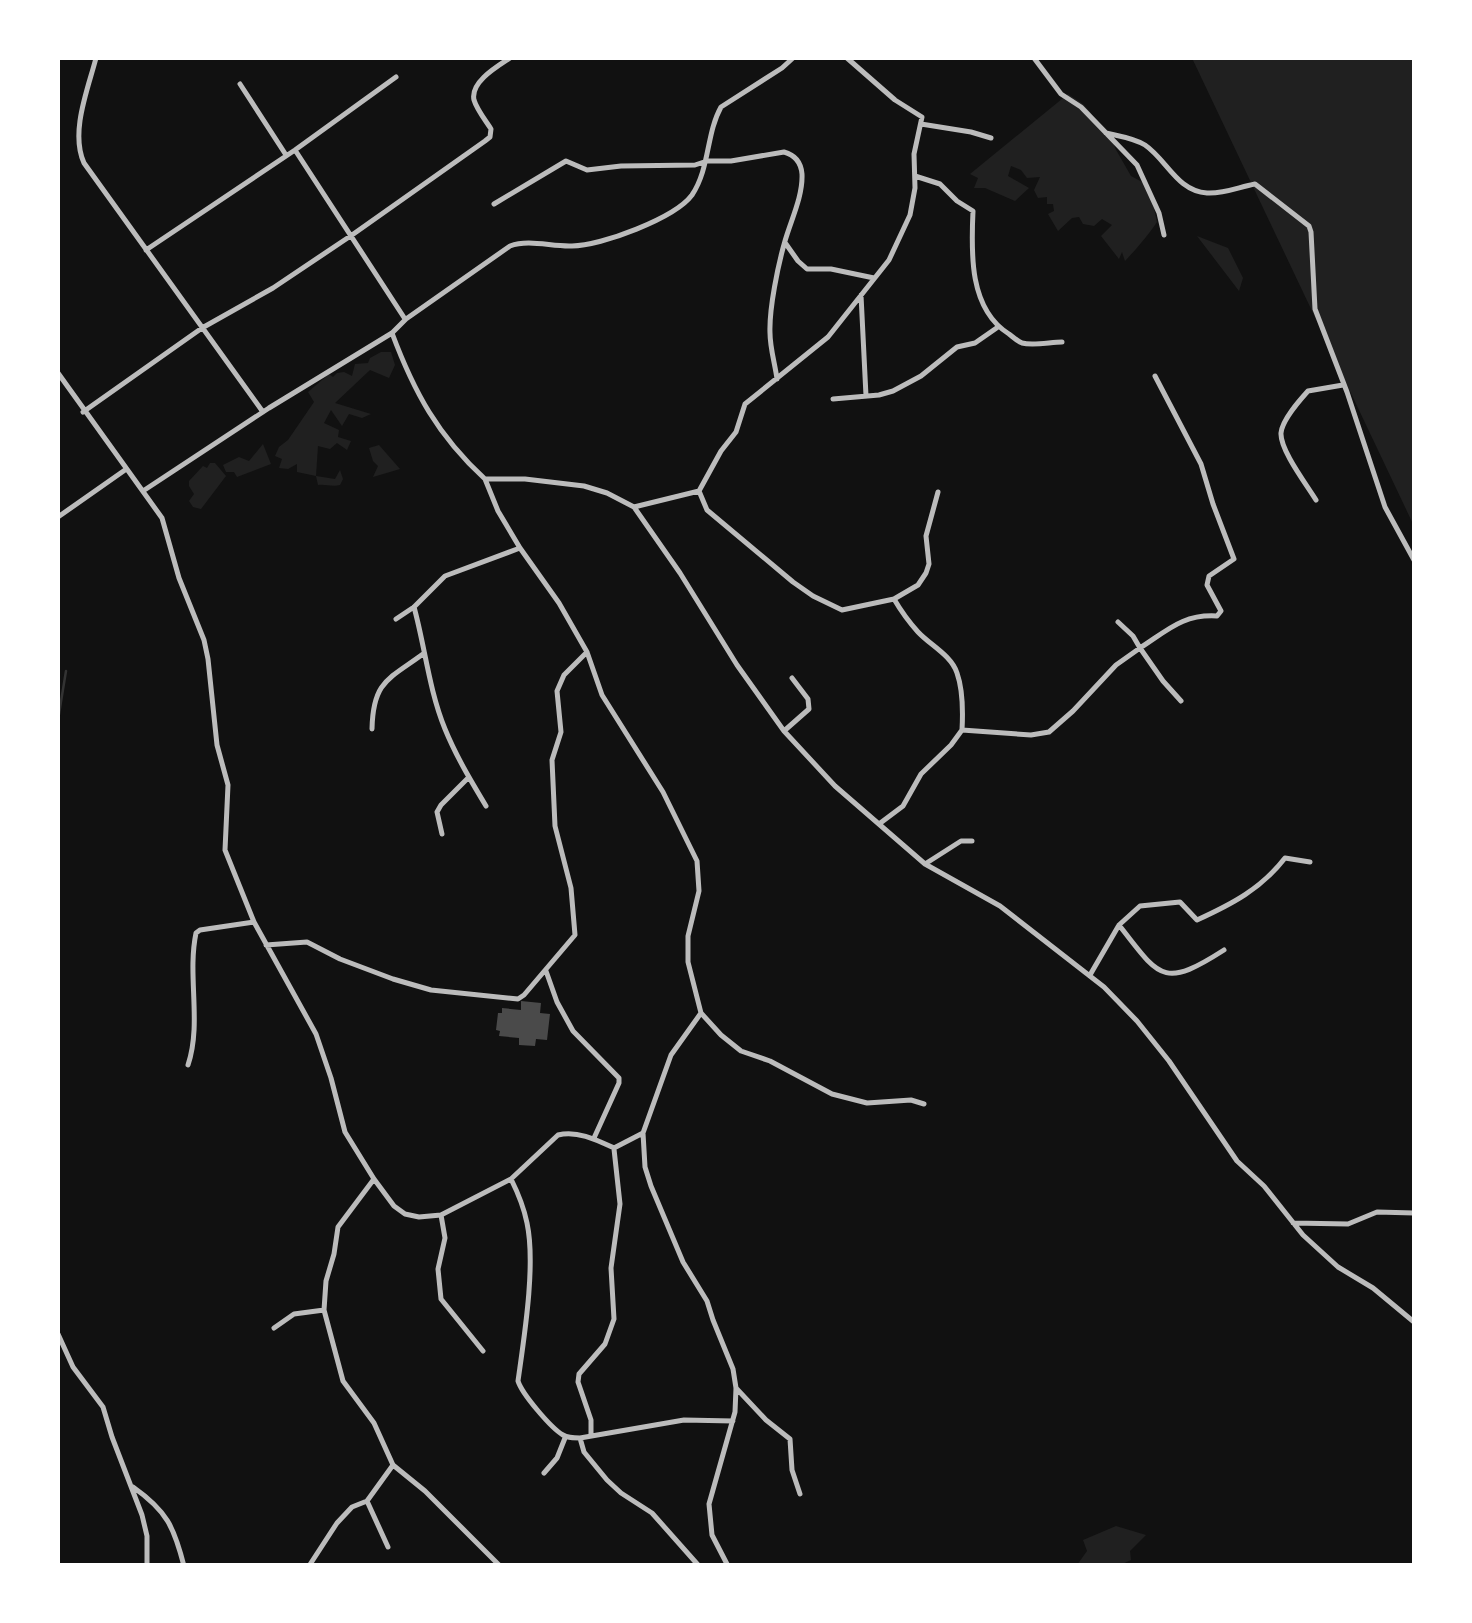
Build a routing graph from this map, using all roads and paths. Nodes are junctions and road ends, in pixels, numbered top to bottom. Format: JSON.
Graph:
{"nodes":[{"id":1,"x":96,"y":58,"type":"edge"},
{"id":2,"x":510,"y":58,"type":"edge"},
{"id":3,"x":793,"y":58,"type":"edge"},
{"id":4,"x":846,"y":58,"type":"edge"},
{"id":5,"x":1034,"y":58,"type":"edge"},
{"id":6,"x":396,"y":78,"type":"dead end"},
{"id":7,"x":240,"y":84,"type":"dead end"},
{"id":8,"x":921,"y":124,"type":"junction"},
{"id":9,"x":1106,"y":132,"type":"junction"},
{"id":10,"x":991,"y":138,"type":"dead end"},
{"id":11,"x":295,"y":150,"type":"junction"},
{"id":12,"x":286,"y":156,"type":"junction"},
{"id":13,"x":707,"y":161,"type":"junction"},
{"id":14,"x":915,"y":176,"type":"junction"},
{"id":15,"x":494,"y":204,"type":"dead end"},
{"id":16,"x":352,"y":235,"type":"junction"},
{"id":17,"x":1164,"y":236,"type":"dead end"},
{"id":18,"x":784,"y":242,"type":"junction"},
{"id":19,"x":146,"y":250,"type":"junction"},
{"id":20,"x":874,"y":278,"type":"junction"},
{"id":21,"x":861,"y":295,"type":"junction"},
{"id":22,"x":406,"y":319,"type":"junction"},
{"id":23,"x":202,"y":328,"type":"junction"},
{"id":24,"x":998,"y":328,"type":"junction"},
{"id":25,"x":392,"y":333,"type":"junction"},
{"id":26,"x":1062,"y":342,"type":"dead end"},
{"id":27,"x":58,"y":373,"type":"edge"},
{"id":28,"x":1155,"y":376,"type":"dead end"},
{"id":29,"x":777,"y":379,"type":"junction"},
{"id":30,"x":1344,"y":385,"type":"junction"},
{"id":31,"x":866,"y":396,"type":"junction"},
{"id":32,"x":832,"y":400,"type":"dead end"},
{"id":33,"x":84,"y":412,"type":"junction"},
{"id":34,"x":262,"y":412,"type":"junction"},
{"id":35,"x":126,"y":469,"type":"junction"},
{"id":36,"x":485,"y":478,"type":"junction"},
{"id":37,"x":143,"y":491,"type":"junction"},
{"id":38,"x":699,"y":491,"type":"junction"},
{"id":39,"x":938,"y":492,"type":"dead end"},
{"id":40,"x":1316,"y":500,"type":"dead end"},
{"id":41,"x":634,"y":508,"type":"junction"},
{"id":42,"x":58,"y":516,"type":"edge"},
{"id":43,"x":520,"y":548,"type":"junction"},
{"id":44,"x":1414,"y":560,"type":"edge"},
{"id":45,"x":894,"y":600,"type":"junction"},
{"id":46,"x":414,"y":607,"type":"junction"},
{"id":47,"x":396,"y":619,"type":"dead end"},
{"id":48,"x":1118,"y":622,"type":"dead end"},
{"id":49,"x":1140,"y":648,"type":"junction"},
{"id":50,"x":587,"y":652,"type":"junction"},
{"id":51,"x":424,"y":654,"type":"junction"},
{"id":52,"x":792,"y":678,"type":"dead end"},
{"id":53,"x":1181,"y":700,"type":"dead end"},
{"id":54,"x":372,"y":729,"type":"dead end"},
{"id":55,"x":962,"y":730,"type":"junction"},
{"id":56,"x":784,"y":731,"type":"junction"},
{"id":57,"x":469,"y":778,"type":"junction"},
{"id":58,"x":486,"y":806,"type":"dead end"},
{"id":59,"x":878,"y":824,"type":"junction"},
{"id":60,"x":442,"y":834,"type":"dead end"},
{"id":61,"x":972,"y":841,"type":"dead end"},
{"id":62,"x":1310,"y":862,"type":"dead end"},
{"id":63,"x":925,"y":864,"type":"junction"},
{"id":64,"x":254,"y":922,"type":"junction"},
{"id":65,"x":1119,"y":925,"type":"junction"},
{"id":66,"x":265,"y":945,"type":"junction"},
{"id":67,"x":1224,"y":950,"type":"dead end"},
{"id":68,"x":546,"y":972,"type":"junction"},
{"id":69,"x":1089,"y":975,"type":"junction"},
{"id":70,"x":701,"y":1013,"type":"junction"},
{"id":71,"x":188,"y":1065,"type":"dead end"},
{"id":72,"x":924,"y":1104,"type":"dead end"},
{"id":73,"x":642,"y":1134,"type":"junction"},
{"id":74,"x":594,"y":1138,"type":"junction"},
{"id":75,"x":614,"y":1148,"type":"junction"},
{"id":76,"x":374,"y":1179,"type":"junction"},
{"id":77,"x":511,"y":1179,"type":"junction"},
{"id":78,"x":1414,"y":1213,"type":"edge"},
{"id":79,"x":440,"y":1215,"type":"junction"},
{"id":80,"x":1293,"y":1223,"type":"junction"},
{"id":81,"x":324,"y":1310,"type":"junction"},
{"id":82,"x":1414,"y":1322,"type":"edge"},
{"id":83,"x":274,"y":1328,"type":"dead end"},
{"id":84,"x":58,"y":1334,"type":"edge"},
{"id":85,"x":60,"y":1345,"type":"edge"},
{"id":86,"x":483,"y":1351,"type":"dead end"},
{"id":87,"x":736,"y":1388,"type":"junction"},
{"id":88,"x":733,"y":1420,"type":"junction"},
{"id":89,"x":591,"y":1435,"type":"junction"},
{"id":90,"x":566,"y":1436,"type":"junction"},
{"id":91,"x":580,"y":1438,"type":"junction"},
{"id":92,"x":394,"y":1465,"type":"junction"},
{"id":93,"x":544,"y":1473,"type":"dead end"},
{"id":94,"x":131,"y":1486,"type":"junction"},
{"id":95,"x":800,"y":1494,"type":"dead end"},
{"id":96,"x":367,"y":1501,"type":"junction"},
{"id":97,"x":388,"y":1547,"type":"dead end"},
{"id":98,"x":147,"y":1566,"type":"edge"},
{"id":99,"x":184,"y":1566,"type":"edge"},
{"id":100,"x":309,"y":1566,"type":"edge"},
{"id":101,"x":500,"y":1566,"type":"edge"},
{"id":102,"x":699,"y":1566,"type":"edge"},
{"id":103,"x":728,"y":1566,"type":"edge"}],
"edges":[{"from":1,"to":19,"type":"street"},
{"from":2,"to":16,"type":"street"},
{"from":3,"to":13,"type":"street"},
{"from":4,"to":8,"type":"street"},
{"from":5,"to":9,"type":"street"},
{"from":6,"to":11,"type":"street"},
{"from":7,"to":12,"type":"street"},
{"from":8,"to":10,"type":"street"},
{"from":8,"to":14,"type":"street"},
{"from":9,"to":17,"type":"street"},
{"from":9,"to":30,"type":"street"},
{"from":11,"to":12,"type":"street"},
{"from":11,"to":16,"type":"street"},
{"from":12,"to":19,"type":"street"},
{"from":13,"to":15,"type":"street"},
{"from":13,"to":18,"type":"street"},
{"from":13,"to":22,"type":"street"},
{"from":14,"to":20,"type":"street"},
{"from":14,"to":24,"type":"street"},
{"from":16,"to":22,"type":"street"},
{"from":16,"to":23,"type":"street"},
{"from":18,"to":20,"type":"street"},
{"from":18,"to":29,"type":"street"},
{"from":19,"to":23,"type":"street"},
{"from":20,"to":21,"type":"street"},
{"from":21,"to":29,"type":"street"},
{"from":21,"to":31,"type":"street"},
{"from":22,"to":25,"type":"street"},
{"from":23,"to":33,"type":"street"},
{"from":23,"to":34,"type":"street"},
{"from":24,"to":26,"type":"street"},
{"from":24,"to":31,"type":"street"},
{"from":25,"to":34,"type":"street"},
{"from":25,"to":36,"type":"street"},
{"from":27,"to":33,"type":"street"},
{"from":28,"to":49,"type":"street"},
{"from":29,"to":38,"type":"street"},
{"from":30,"to":40,"type":"street"},
{"from":30,"to":44,"type":"street"},
{"from":31,"to":32,"type":"street"},
{"from":33,"to":35,"type":"street"},
{"from":34,"to":37,"type":"street"},
{"from":35,"to":37,"type":"street"},
{"from":35,"to":42,"type":"street"},
{"from":36,"to":41,"type":"street"},
{"from":36,"to":43,"type":"street"},
{"from":37,"to":64,"type":"street"},
{"from":38,"to":41,"type":"street"},
{"from":38,"to":45,"type":"street"},
{"from":39,"to":45,"type":"street"},
{"from":41,"to":56,"type":"street"},
{"from":43,"to":46,"type":"street"},
{"from":43,"to":50,"type":"street"},
{"from":45,"to":55,"type":"street"},
{"from":46,"to":47,"type":"street"},
{"from":46,"to":51,"type":"street"},
{"from":48,"to":49,"type":"street"},
{"from":49,"to":53,"type":"street"},
{"from":49,"to":55,"type":"street"},
{"from":50,"to":68,"type":"street"},
{"from":50,"to":70,"type":"street"},
{"from":51,"to":54,"type":"street"},
{"from":51,"to":57,"type":"street"},
{"from":52,"to":56,"type":"street"},
{"from":55,"to":59,"type":"street"},
{"from":56,"to":59,"type":"street"},
{"from":57,"to":58,"type":"street"},
{"from":57,"to":60,"type":"street"},
{"from":59,"to":63,"type":"street"},
{"from":61,"to":63,"type":"street"},
{"from":62,"to":65,"type":"street"},
{"from":63,"to":69,"type":"street"},
{"from":64,"to":66,"type":"street"},
{"from":64,"to":71,"type":"street"},
{"from":65,"to":67,"type":"street"},
{"from":65,"to":69,"type":"street"},
{"from":66,"to":68,"type":"street"},
{"from":66,"to":76,"type":"street"},
{"from":68,"to":74,"type":"street"},
{"from":69,"to":80,"type":"street"},
{"from":70,"to":72,"type":"street"},
{"from":70,"to":73,"type":"street"},
{"from":73,"to":75,"type":"street"},
{"from":73,"to":87,"type":"street"},
{"from":74,"to":75,"type":"street"},
{"from":74,"to":77,"type":"street"},
{"from":75,"to":89,"type":"street"},
{"from":76,"to":79,"type":"street"},
{"from":76,"to":81,"type":"street"},
{"from":77,"to":79,"type":"street"},
{"from":77,"to":90,"type":"street"},
{"from":78,"to":80,"type":"street"},
{"from":79,"to":86,"type":"street"},
{"from":80,"to":82,"type":"street"},
{"from":81,"to":83,"type":"street"},
{"from":81,"to":92,"type":"street"},
{"from":84,"to":85,"type":"street"},
{"from":85,"to":94,"type":"street"},
{"from":87,"to":88,"type":"street"},
{"from":87,"to":95,"type":"street"},
{"from":88,"to":89,"type":"street"},
{"from":88,"to":103,"type":"street"},
{"from":89,"to":91,"type":"street"},
{"from":90,"to":91,"type":"street"},
{"from":90,"to":93,"type":"street"},
{"from":91,"to":102,"type":"street"},
{"from":92,"to":96,"type":"street"},
{"from":92,"to":101,"type":"street"},
{"from":94,"to":98,"type":"street"},
{"from":94,"to":99,"type":"street"},
{"from":96,"to":97,"type":"street"},
{"from":96,"to":100,"type":"street"}]}
